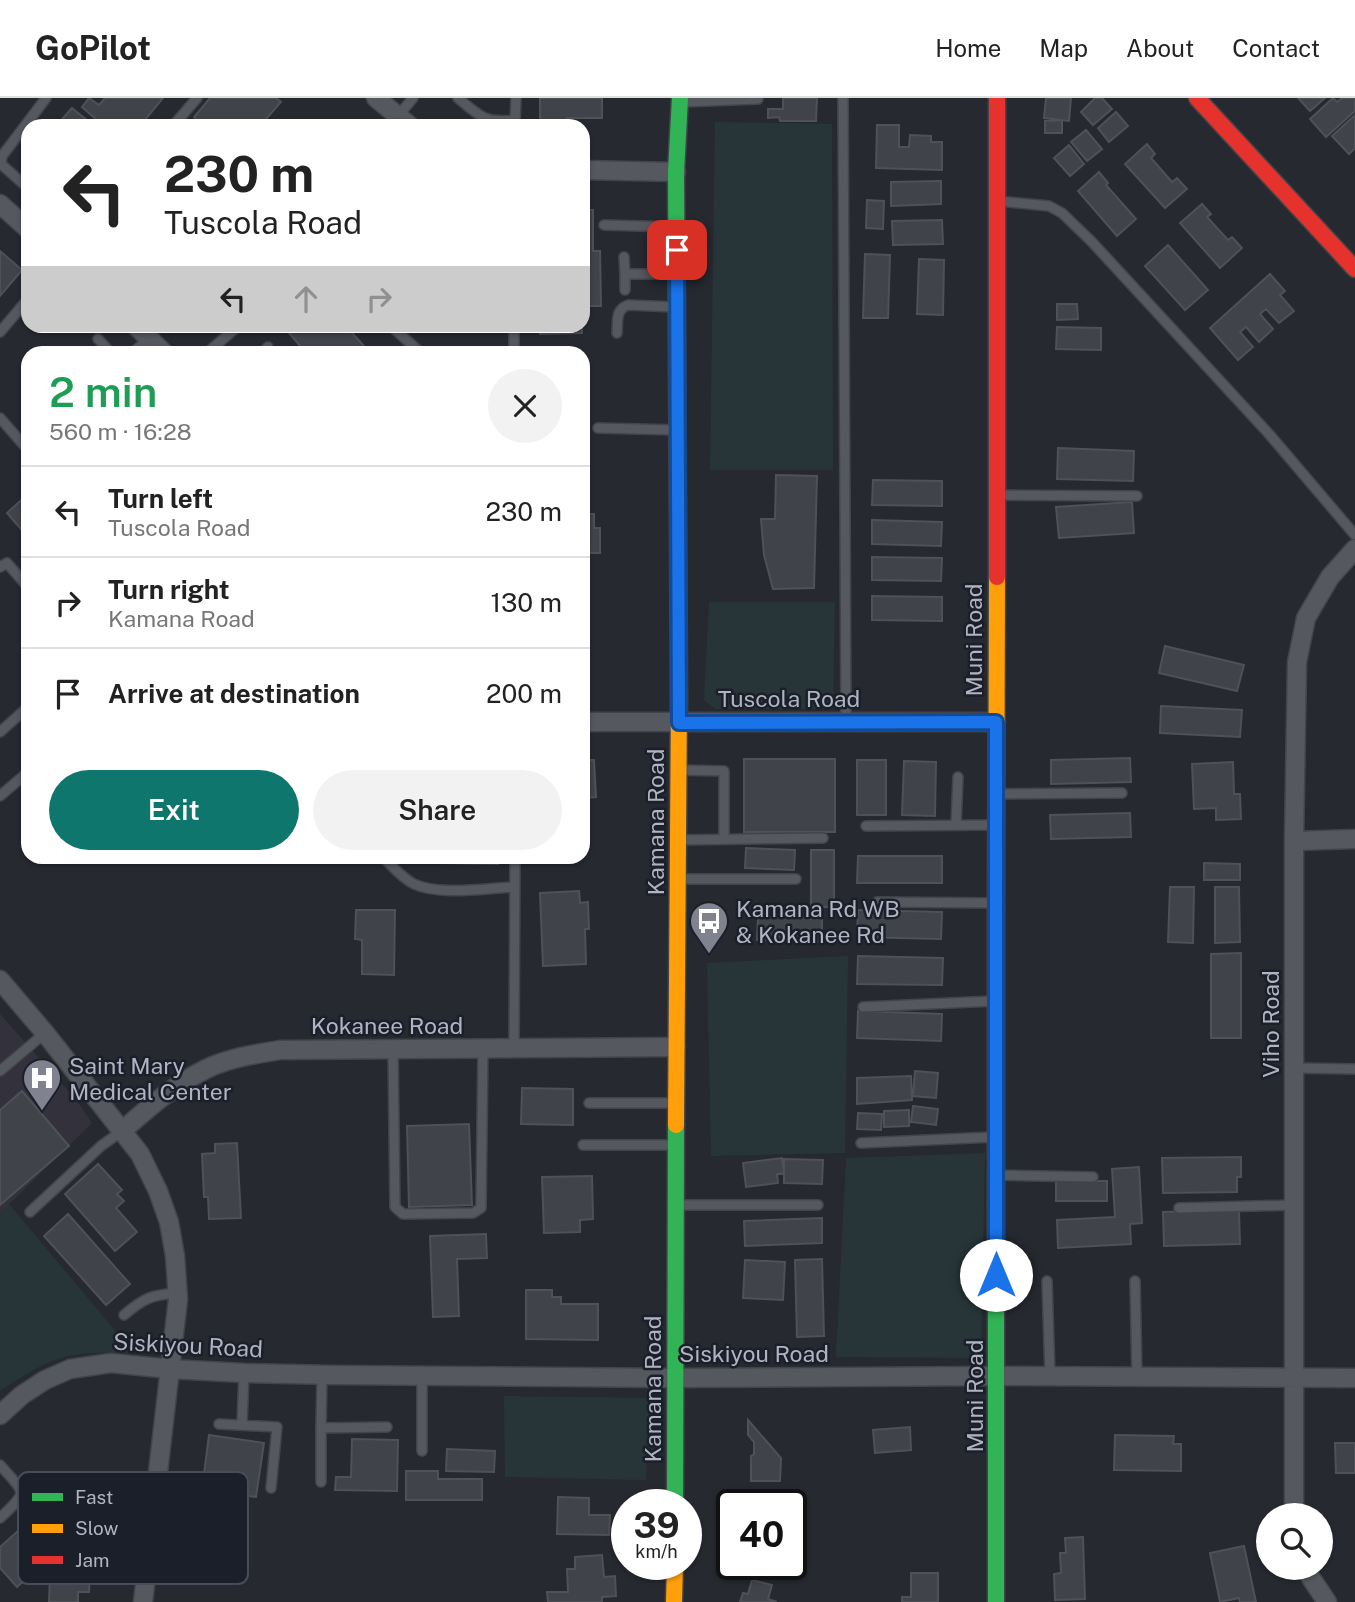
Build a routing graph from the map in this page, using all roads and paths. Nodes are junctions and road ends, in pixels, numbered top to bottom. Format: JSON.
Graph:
{"nodes":[{"id":1,"x":46,"y":98,"type":"edge"},
{"id":2,"x":197,"y":98,"type":"edge"},
{"id":3,"x":376,"y":98,"type":"edge"},
{"id":4,"x":413,"y":98,"type":"edge"},
{"id":5,"x":458,"y":98,"type":"edge"},
{"id":6,"x":516,"y":98,"type":"edge"},
{"id":7,"x":843,"y":98,"type":"edge"},
{"id":8,"x":997,"y":98,"type":"edge"},
{"id":9,"x":1197,"y":98,"type":"edge"},
{"id":10,"x":758,"y":99,"type":"edge"},
{"id":11,"x":680,"y":100,"type":"edge"},
{"id":12,"x":30,"y":119,"type":"edge"},
{"id":13,"x":179,"y":119,"type":"edge"},
{"id":14,"x":402,"y":119,"type":"edge"},
{"id":15,"x":405,"y":119,"type":"edge"},
{"id":16,"x":485,"y":119,"type":"edge"},
{"id":17,"x":515,"y":119,"type":"edge"},
{"id":18,"x":21,"y":131,"type":"edge"},
{"id":19,"x":590,"y":170,"type":"edge"},
{"id":20,"x":677,"y":172,"type":"junction"},
{"id":21,"x":21,"y":182,"type":"edge"},
{"id":22,"x":996,"y":201,"type":"junction"},
{"id":23,"x":0,"y":204,"type":"edge"},
{"id":24,"x":21,"y":223,"type":"edge"},
{"id":25,"x":604,"y":225,"type":"dead end"},
{"id":26,"x":677,"y":227,"type":"junction"},
{"id":27,"x":624,"y":257,"type":"dead end"},
{"id":28,"x":1355,"y":270,"type":"edge"},
{"id":29,"x":625,"y":274,"type":"junction"},
{"id":30,"x":677,"y":274,"type":"junction"},
{"id":31,"x":625,"y":290,"type":"dead end"},
{"id":32,"x":21,"y":307,"type":"edge"},
{"id":33,"x":677,"y":307,"type":"junction"},
{"id":34,"x":0,"y":332,"type":"edge"},
{"id":35,"x":144,"y":333,"type":"edge"},
{"id":36,"x":230,"y":333,"type":"edge"},
{"id":37,"x":399,"y":333,"type":"edge"},
{"id":38,"x":617,"y":333,"type":"dead end"},
{"id":39,"x":150,"y":338,"type":"junction"},
{"id":40,"x":99,"y":339,"type":"dead end"},
{"id":41,"x":106,"y":346,"type":"edge"},
{"id":42,"x":140,"y":346,"type":"edge"},
{"id":43,"x":158,"y":346,"type":"edge"},
{"id":44,"x":216,"y":346,"type":"edge"},
{"id":45,"x":413,"y":346,"type":"edge"},
{"id":46,"x":0,"y":418,"type":"edge"},
{"id":47,"x":598,"y":428,"type":"dead end"},
{"id":48,"x":677,"y":430,"type":"junction"},
{"id":49,"x":21,"y":442,"type":"edge"},
{"id":50,"x":996,"y":495,"type":"junction"},
{"id":51,"x":1137,"y":496,"type":"dead end"},
{"id":52,"x":1355,"y":535,"type":"edge"},
{"id":53,"x":1355,"y":549,"type":"edge"},
{"id":54,"x":0,"y":566,"type":"edge"},
{"id":55,"x":21,"y":579,"type":"edge"},
{"id":56,"x":21,"y":713,"type":"edge"},
{"id":57,"x":590,"y":722,"type":"edge"},
{"id":58,"x":846,"y":722,"type":"junction"},
{"id":59,"x":996,"y":722,"type":"junction"},
{"id":60,"x":679,"y":723,"type":"junction"},
{"id":61,"x":0,"y":732,"type":"edge"},
{"id":62,"x":678,"y":770,"type":"junction"},
{"id":63,"x":958,"y":777,"type":"dead end"},
{"id":64,"x":21,"y":778,"type":"edge"},
{"id":65,"x":1122,"y":793,"type":"dead end"},
{"id":66,"x":996,"y":794,"type":"junction"},
{"id":67,"x":0,"y":796,"type":"edge"},
{"id":68,"x":956,"y":825,"type":"junction"},
{"id":69,"x":996,"y":825,"type":"junction"},
{"id":70,"x":866,"y":826,"type":"dead end"},
{"id":71,"x":823,"y":838,"type":"dead end"},
{"id":72,"x":724,"y":839,"type":"junction"},
{"id":73,"x":1355,"y":839,"type":"edge"},
{"id":74,"x":678,"y":840,"type":"junction"},
{"id":75,"x":1294,"y":841,"type":"junction"},
{"id":76,"x":390,"y":864,"type":"edge"},
{"id":77,"x":515,"y":864,"type":"edge"},
{"id":78,"x":677,"y":879,"type":"junction"},
{"id":79,"x":796,"y":879,"type":"dead end"},
{"id":80,"x":515,"y":887,"type":"junction"},
{"id":81,"x":877,"y":902,"type":"dead end"},
{"id":82,"x":996,"y":903,"type":"junction"},
{"id":83,"x":0,"y":980,"type":"edge"},
{"id":84,"x":996,"y":1001,"type":"junction"},
{"id":85,"x":863,"y":1007,"type":"dead end"},
{"id":86,"x":45,"y":1033,"type":"junction"},
{"id":87,"x":676,"y":1047,"type":"junction"},
{"id":88,"x":514,"y":1048,"type":"junction"},
{"id":89,"x":393,"y":1049,"type":"junction"},
{"id":90,"x":483,"y":1049,"type":"junction"},
{"id":91,"x":1294,"y":1069,"type":"junction"},
{"id":92,"x":1355,"y":1069,"type":"edge"},
{"id":93,"x":0,"y":1071,"type":"edge"},
{"id":94,"x":589,"y":1103,"type":"dead end"},
{"id":95,"x":676,"y":1103,"type":"junction"},
{"id":96,"x":122,"y":1131,"type":"junction"},
{"id":97,"x":996,"y":1137,"type":"junction"},
{"id":98,"x":861,"y":1143,"type":"dead end"},
{"id":99,"x":583,"y":1145,"type":"dead end"},
{"id":100,"x":676,"y":1145,"type":"junction"},
{"id":101,"x":996,"y":1175,"type":"junction"},
{"id":102,"x":1093,"y":1177,"type":"dead end"},
{"id":103,"x":676,"y":1205,"type":"junction"},
{"id":104,"x":818,"y":1205,"type":"dead end"},
{"id":105,"x":1295,"y":1205,"type":"junction"},
{"id":106,"x":1179,"y":1208,"type":"dead end"},
{"id":107,"x":30,"y":1212,"type":"dead end"},
{"id":108,"x":1047,"y":1281,"type":"dead end"},
{"id":109,"x":1135,"y":1281,"type":"dead end"},
{"id":110,"x":177,"y":1293,"type":"junction"},
{"id":111,"x":124,"y":1315,"type":"dead end"},
{"id":112,"x":170,"y":1369,"type":"junction"},
{"id":113,"x":244,"y":1373,"type":"junction"},
{"id":114,"x":322,"y":1375,"type":"junction"},
{"id":115,"x":422,"y":1376,"type":"junction"},
{"id":116,"x":996,"y":1376,"type":"junction"},
{"id":117,"x":1050,"y":1376,"type":"junction"},
{"id":118,"x":1138,"y":1377,"type":"junction"},
{"id":119,"x":675,"y":1378,"type":"junction"},
{"id":120,"x":1295,"y":1378,"type":"junction"},
{"id":121,"x":1355,"y":1378,"type":"edge"},
{"id":122,"x":0,"y":1415,"type":"edge"},
{"id":123,"x":219,"y":1424,"type":"dead end"},
{"id":124,"x":242,"y":1425,"type":"junction"},
{"id":125,"x":387,"y":1427,"type":"dead end"},
{"id":126,"x":321,"y":1428,"type":"junction"},
{"id":127,"x":422,"y":1451,"type":"dead end"},
{"id":128,"x":0,"y":1465,"type":"edge"},
{"id":129,"x":158,"y":1472,"type":"edge"},
{"id":130,"x":321,"y":1482,"type":"dead end"},
{"id":131,"x":18,"y":1485,"type":"edge"},
{"id":132,"x":271,"y":1488,"type":"dead end"},
{"id":133,"x":675,"y":1489,"type":"edge"},
{"id":134,"x":18,"y":1502,"type":"edge"},
{"id":135,"x":1294,"y":1503,"type":"edge"},
{"id":136,"x":0,"y":1518,"type":"edge"},
{"id":137,"x":675,"y":1580,"type":"edge"},
{"id":138,"x":1312,"y":1580,"type":"edge"},
{"id":139,"x":145,"y":1584,"type":"edge"},
{"id":140,"x":143,"y":1602,"type":"edge"},
{"id":141,"x":674,"y":1602,"type":"edge"},
{"id":142,"x":996,"y":1602,"type":"edge"},
{"id":143,"x":1327,"y":1602,"type":"edge"}],
"edges":[{"from":1,"to":12,"type":"lane"},
{"from":2,"to":13,"type":"lane"},
{"from":3,"to":14,"type":"street"},
{"from":4,"to":15,"type":"lane"},
{"from":5,"to":16,"type":"lane"},
{"from":6,"to":17,"type":"lane"},
{"from":7,"to":58,"type":"lane"},
{"from":8,"to":22,"type":"street","name":"Muni Road"},
{"from":9,"to":28,"type":"street"},
{"from":10,"to":11,"type":"lane"},
{"from":11,"to":20,"type":"street","name":"Kamana Road"},
{"from":18,"to":21,"type":"lane"},
{"from":19,"to":20,"type":"street"},
{"from":20,"to":26,"type":"street","name":"Kamana Road"},
{"from":22,"to":50,"type":"street","name":"Muni Road"},
{"from":22,"to":52,"type":"lane"},
{"from":23,"to":24,"type":"street"},
{"from":25,"to":26,"type":"lane"},
{"from":26,"to":30,"type":"street","name":"Kamana Road"},
{"from":27,"to":29,"type":"lane"},
{"from":29,"to":30,"type":"lane"},
{"from":29,"to":31,"type":"lane"},
{"from":30,"to":33,"type":"street","name":"Kamana Road"},
{"from":32,"to":34,"type":"lane"},
{"from":33,"to":38,"type":"lane"},
{"from":33,"to":48,"type":"street","name":"Kamana Road"},
{"from":35,"to":39,"type":"street"},
{"from":36,"to":44,"type":"lane"},
{"from":37,"to":45,"type":"lane"},
{"from":39,"to":42,"type":"lane"},
{"from":39,"to":43,"type":"street"},
{"from":40,"to":41,"type":"lane"},
{"from":46,"to":49,"type":"lane"},
{"from":47,"to":48,"type":"lane"},
{"from":48,"to":60,"type":"street","name":"Kamana Road"},
{"from":50,"to":51,"type":"lane"},
{"from":50,"to":59,"type":"street","name":"Muni Road"},
{"from":53,"to":75,"type":"street","name":"Viho Road"},
{"from":54,"to":55,"type":"lane"},
{"from":56,"to":61,"type":"lane"},
{"from":57,"to":60,"type":"street","name":"Tuscola Road"},
{"from":58,"to":59,"type":"street","name":"Tuscola Road"},
{"from":58,"to":60,"type":"street","name":"Tuscola Road"},
{"from":59,"to":66,"type":"street","name":"Muni Road"},
{"from":60,"to":62,"type":"street","name":"Kamana Road"},
{"from":62,"to":72,"type":"lane"},
{"from":62,"to":74,"type":"street","name":"Kamana Road"},
{"from":63,"to":68,"type":"lane"},
{"from":64,"to":67,"type":"lane"},
{"from":65,"to":66,"type":"lane"},
{"from":66,"to":69,"type":"street","name":"Muni Road"},
{"from":68,"to":69,"type":"lane"},
{"from":68,"to":70,"type":"lane"},
{"from":69,"to":82,"type":"street","name":"Muni Road"},
{"from":71,"to":72,"type":"lane"},
{"from":72,"to":74,"type":"lane"},
{"from":73,"to":75,"type":"street"},
{"from":74,"to":78,"type":"street","name":"Kamana Road"},
{"from":75,"to":91,"type":"street","name":"Viho Road"},
{"from":76,"to":80,"type":"lane"},
{"from":77,"to":80,"type":"lane"},
{"from":78,"to":79,"type":"lane"},
{"from":78,"to":87,"type":"street","name":"Kamana Road"},
{"from":80,"to":88,"type":"lane"},
{"from":81,"to":82,"type":"lane"},
{"from":82,"to":84,"type":"street","name":"Muni Road"},
{"from":83,"to":86,"type":"street"},
{"from":84,"to":85,"type":"lane"},
{"from":84,"to":97,"type":"street","name":"Muni Road"},
{"from":86,"to":93,"type":"lane"},
{"from":86,"to":96,"type":"street"},
{"from":87,"to":88,"type":"street","name":"Kokanee Road"},
{"from":87,"to":95,"type":"street","name":"Kamana Road"},
{"from":88,"to":90,"type":"street","name":"Kokanee Road"},
{"from":89,"to":90,"type":"street","name":"Kokanee Road"},
{"from":89,"to":90,"type":"lane"},
{"from":89,"to":96,"type":"street","name":"Kokanee Road"},
{"from":91,"to":92,"type":"lane"},
{"from":91,"to":105,"type":"street","name":"Viho Road"},
{"from":94,"to":95,"type":"lane"},
{"from":95,"to":100,"type":"street","name":"Kamana Road"},
{"from":96,"to":107,"type":"lane"},
{"from":96,"to":110,"type":"street"},
{"from":97,"to":98,"type":"lane"},
{"from":97,"to":101,"type":"street","name":"Muni Road"},
{"from":99,"to":100,"type":"lane"},
{"from":100,"to":103,"type":"street","name":"Kamana Road"},
{"from":101,"to":102,"type":"lane"},
{"from":101,"to":116,"type":"street","name":"Muni Road"},
{"from":103,"to":104,"type":"lane"},
{"from":103,"to":119,"type":"street","name":"Kamana Road"},
{"from":105,"to":106,"type":"lane"},
{"from":105,"to":120,"type":"street","name":"Viho Road"},
{"from":108,"to":117,"type":"lane"},
{"from":109,"to":118,"type":"lane"},
{"from":110,"to":111,"type":"lane"},
{"from":110,"to":112,"type":"street"},
{"from":112,"to":113,"type":"street","name":"Siskiyou Road"},
{"from":112,"to":122,"type":"street","name":"Siskiyou Road"},
{"from":112,"to":129,"type":"street"},
{"from":113,"to":114,"type":"street","name":"Siskiyou Road"},
{"from":113,"to":124,"type":"lane"},
{"from":114,"to":115,"type":"street","name":"Siskiyou Road"},
{"from":114,"to":126,"type":"lane"},
{"from":115,"to":119,"type":"street","name":"Siskiyou Road"},
{"from":115,"to":127,"type":"lane"},
{"from":116,"to":117,"type":"street","name":"Siskiyou Road"},
{"from":116,"to":119,"type":"street","name":"Siskiyou Road"},
{"from":116,"to":142,"type":"street","name":"Muni Road"},
{"from":117,"to":118,"type":"street","name":"Siskiyou Road"},
{"from":118,"to":120,"type":"street","name":"Siskiyou Road"},
{"from":119,"to":133,"type":"street","name":"Kamana Road"},
{"from":120,"to":121,"type":"street","name":"Siskiyou Road"},
{"from":120,"to":135,"type":"street","name":"Viho Road"},
{"from":123,"to":124,"type":"lane"},
{"from":124,"to":132,"type":"lane"},
{"from":125,"to":126,"type":"lane"},
{"from":126,"to":130,"type":"lane"},
{"from":128,"to":131,"type":"lane"},
{"from":134,"to":136,"type":"lane"},
{"from":137,"to":141,"type":"street"},
{"from":138,"to":143,"type":"street"},
{"from":139,"to":140,"type":"street"}]}
